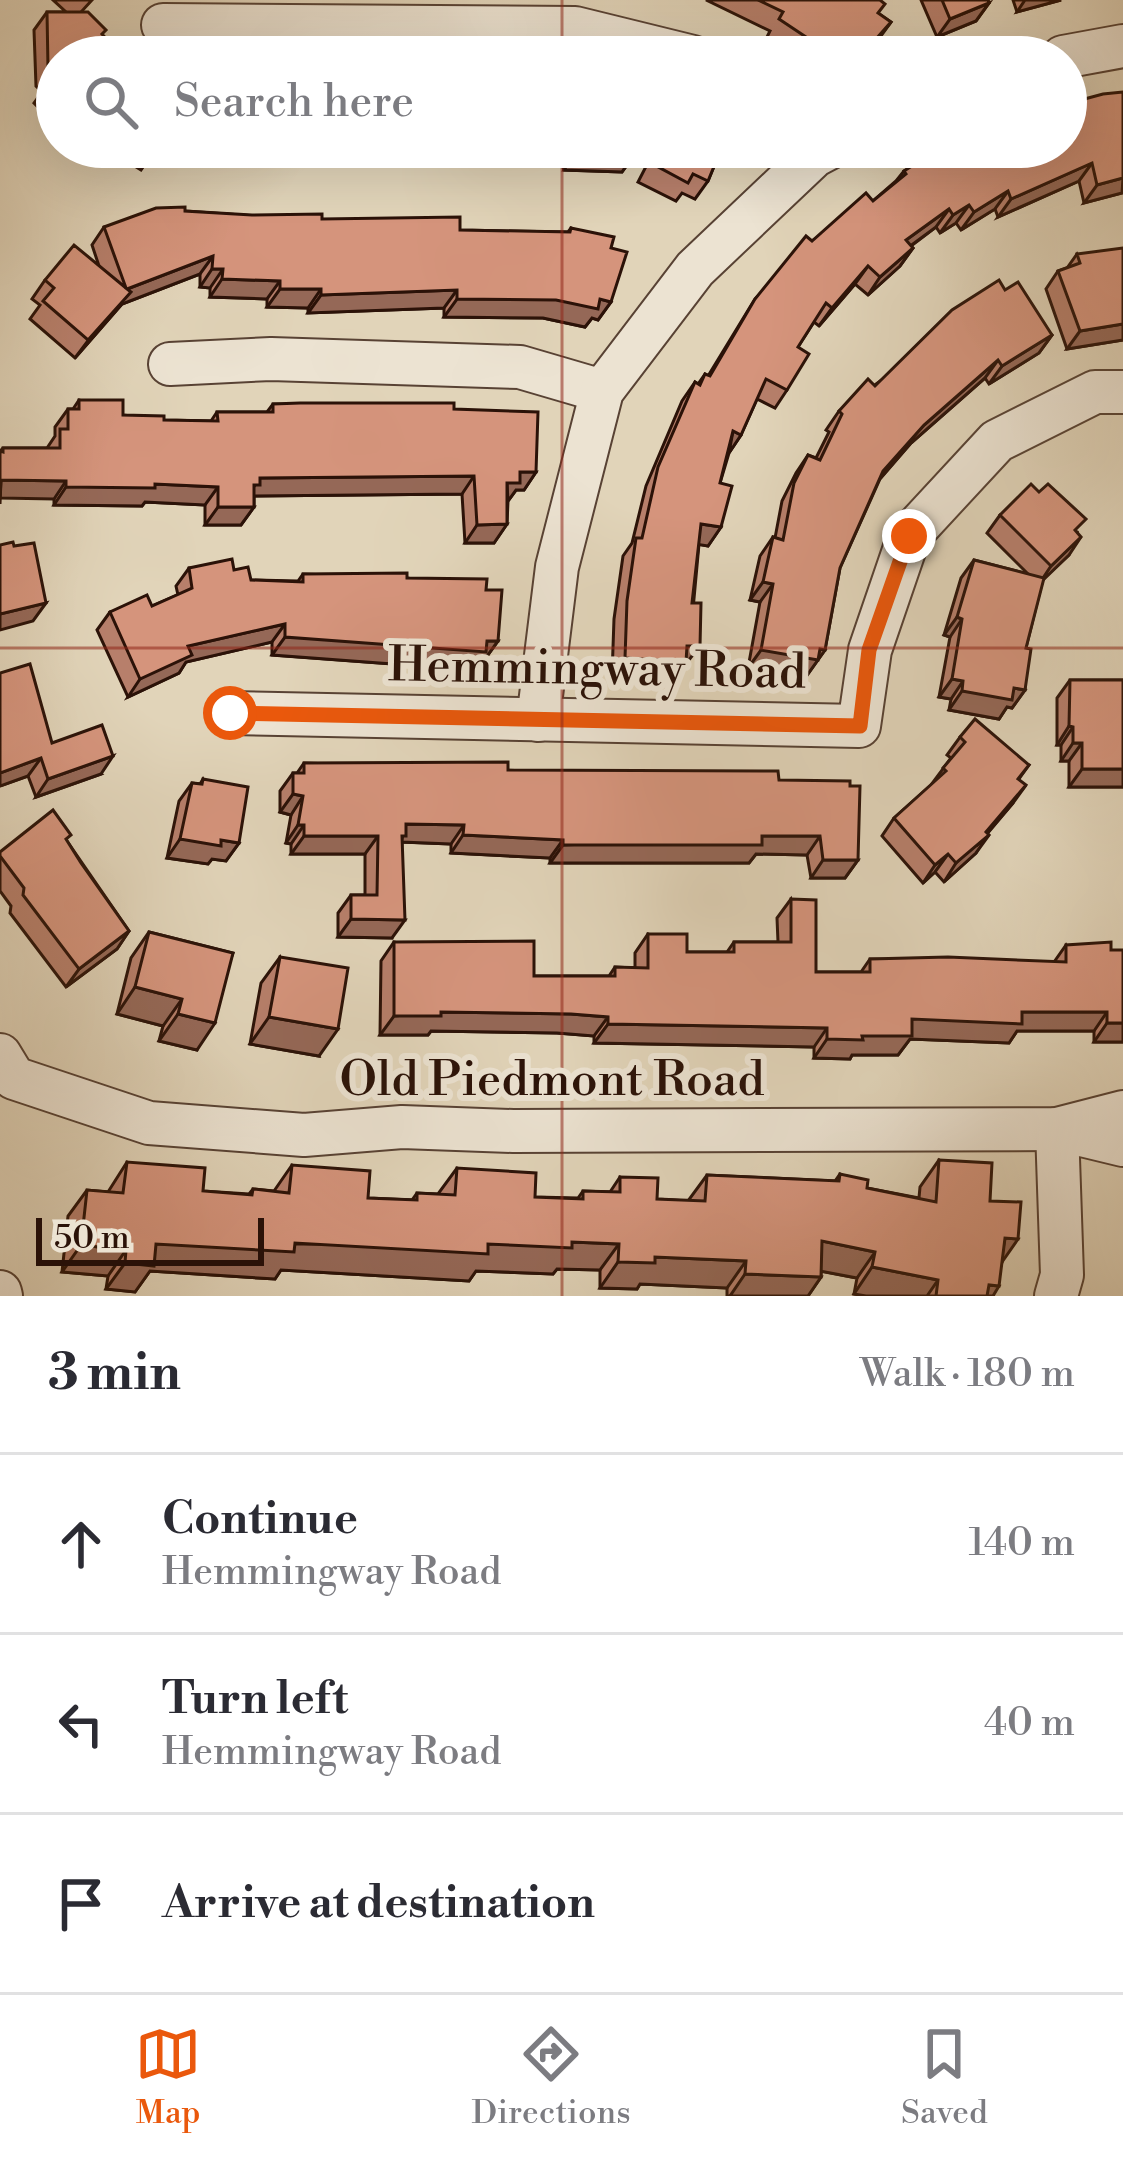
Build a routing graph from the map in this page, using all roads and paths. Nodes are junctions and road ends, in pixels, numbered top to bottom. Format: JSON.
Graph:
{"nodes":[{"id":1,"x":163,"y":25,"type":"dead end"},
{"id":2,"x":608,"y":36,"type":"edge"},
{"id":3,"x":1123,"y":46,"type":"edge"},
{"id":4,"x":1087,"y":53,"type":"edge"},
{"id":5,"x":798,"y":168,"type":"edge"},
{"id":6,"x":170,"y":364,"type":"dead end"},
{"id":7,"x":602,"y":391,"type":"junction"},
{"id":8,"x":1123,"y":392,"type":"edge"},
{"id":9,"x":230,"y":713,"type":"dead end"},
{"id":10,"x":538,"y":720,"type":"junction"},
{"id":11,"x":5,"y":1081,"type":"edge"},
{"id":12,"x":1123,"y":1112,"type":"edge"},
{"id":13,"x":1057,"y":1130,"type":"junction"},
{"id":14,"x":1123,"y":1145,"type":"edge"},
{"id":15,"x":1056,"y":1296,"type":"edge"}],
"edges":[{"from":1,"to":2,"type":"street"},
{"from":3,"to":4,"type":"street"},
{"from":5,"to":7,"type":"street"},
{"from":6,"to":7,"type":"street"},
{"from":7,"to":10,"type":"street"},
{"from":8,"to":10,"type":"street","name":"Hemmingway Road"},
{"from":9,"to":10,"type":"street","name":"Hemmingway Road"},
{"from":11,"to":13,"type":"street","name":"Old Piedmont Road"},
{"from":12,"to":13,"type":"street","name":"Old Piedmont Road"},
{"from":13,"to":14,"type":"street"},
{"from":13,"to":15,"type":"street"}]}
